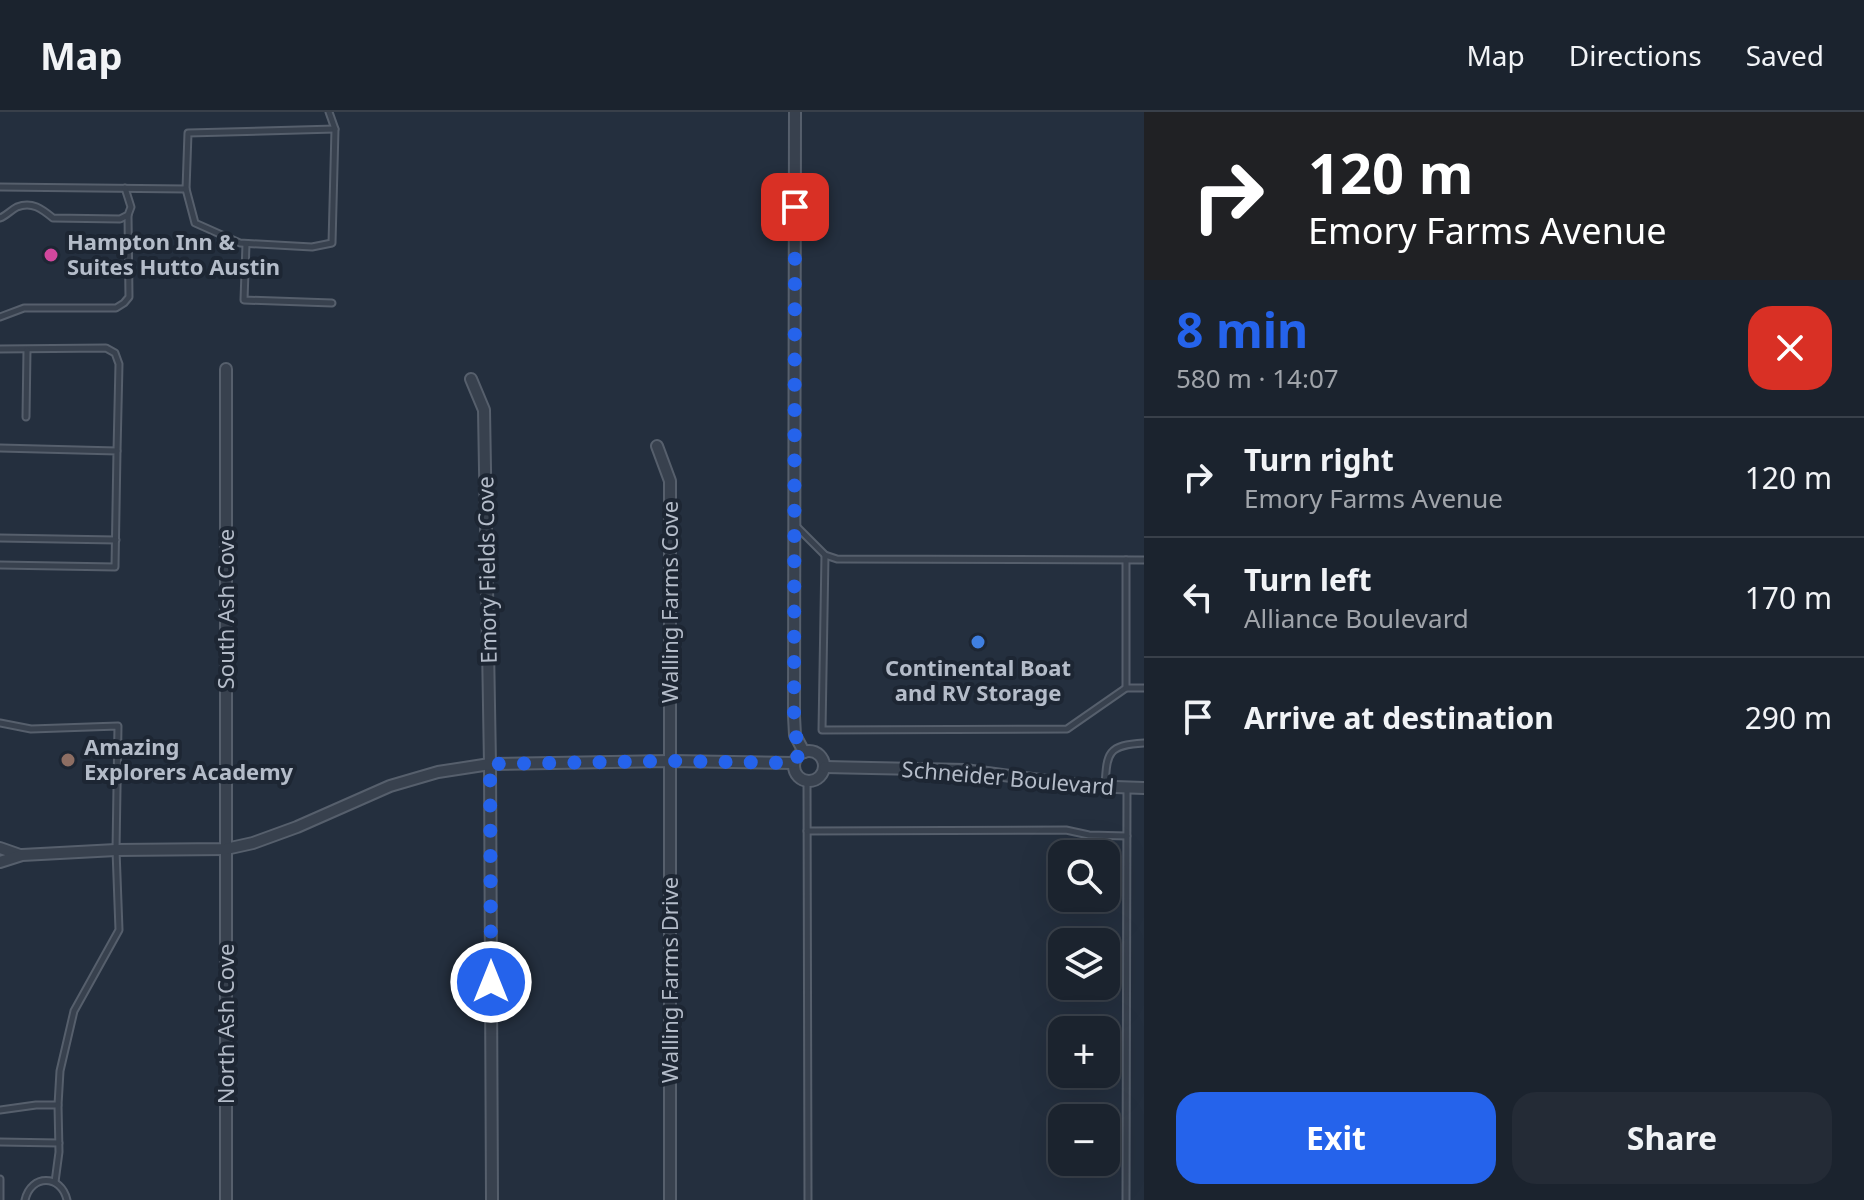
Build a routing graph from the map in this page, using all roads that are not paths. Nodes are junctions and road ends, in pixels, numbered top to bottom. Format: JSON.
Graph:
{"nodes":[{"id":1,"x":329,"y":112,"type":"edge"},
{"id":2,"x":795,"y":112,"type":"edge"},
{"id":3,"x":335,"y":129,"type":"junction"},
{"id":4,"x":0,"y":187,"type":"edge"},
{"id":5,"x":125,"y":188,"type":"junction"},
{"id":6,"x":186,"y":189,"type":"junction"},
{"id":7,"x":128,"y":215,"type":"junction"},
{"id":8,"x":0,"y":218,"type":"edge"},
{"id":9,"x":246,"y":244,"type":"junction"},
{"id":10,"x":332,"y":303,"type":"dead end"},
{"id":11,"x":0,"y":317,"type":"edge"},
{"id":12,"x":0,"y":349,"type":"edge"},
{"id":13,"x":27,"y":350,"type":"junction"},
{"id":14,"x":226,"y":369,"type":"dead end"},
{"id":15,"x":471,"y":379,"type":"dead end"},
{"id":16,"x":26,"y":417,"type":"dead end"},
{"id":17,"x":657,"y":446,"type":"dead end"},
{"id":18,"x":0,"y":448,"type":"edge"},
{"id":19,"x":117,"y":451,"type":"junction"},
{"id":20,"x":794,"y":524,"type":"junction"},
{"id":21,"x":0,"y":538,"type":"edge"},
{"id":22,"x":116,"y":540,"type":"junction"},
{"id":23,"x":825,"y":555,"type":"junction"},
{"id":24,"x":1126,"y":560,"type":"junction"},
{"id":25,"x":1144,"y":560,"type":"edge"},
{"id":26,"x":0,"y":565,"type":"edge"},
{"id":27,"x":1126,"y":688,"type":"junction"},
{"id":28,"x":1144,"y":688,"type":"edge"},
{"id":29,"x":0,"y":723,"type":"edge"},
{"id":30,"x":1144,"y":743,"type":"edge"},
{"id":31,"x":804,"y":752,"type":"junction"},
{"id":32,"x":670,"y":761,"type":"junction"},
{"id":33,"x":794,"y":763,"type":"junction"},
{"id":34,"x":490,"y":764,"type":"junction"},
{"id":35,"x":825,"y":767,"type":"junction"},
{"id":36,"x":807,"y":781,"type":"junction"},
{"id":37,"x":1105,"y":787,"type":"junction"},
{"id":38,"x":1127,"y":788,"type":"junction"},
{"id":39,"x":1144,"y":788,"type":"edge"},
{"id":40,"x":807,"y":831,"type":"junction"},
{"id":41,"x":1127,"y":836,"type":"junction"},
{"id":42,"x":0,"y":848,"type":"edge"},
{"id":43,"x":226,"y":849,"type":"junction"},
{"id":44,"x":116,"y":850,"type":"junction"},
{"id":45,"x":22,"y":855,"type":"junction"},
{"id":46,"x":0,"y":862,"type":"edge"},
{"id":47,"x":58,"y":1105,"type":"junction"},
{"id":48,"x":0,"y":1110,"type":"edge"},
{"id":49,"x":0,"y":1142,"type":"edge"},
{"id":50,"x":59,"y":1143,"type":"junction"},
{"id":51,"x":0,"y":1179,"type":"edge"},
{"id":52,"x":55,"y":1182,"type":"junction"},
{"id":53,"x":0,"y":1200,"type":"edge"},
{"id":54,"x":25,"y":1200,"type":"edge"},
{"id":55,"x":67,"y":1200,"type":"edge"},
{"id":56,"x":226,"y":1200,"type":"edge"},
{"id":57,"x":492,"y":1200,"type":"edge"},
{"id":58,"x":670,"y":1200,"type":"edge"},
{"id":59,"x":808,"y":1200,"type":"edge"},
{"id":60,"x":1126,"y":1200,"type":"edge"}],
"edges":[{"from":1,"to":3,"type":"lane"},
{"from":2,"to":20,"type":"street"},
{"from":3,"to":6,"type":"lane"},
{"from":3,"to":9,"type":"lane"},
{"from":4,"to":5,"type":"lane"},
{"from":5,"to":6,"type":"lane"},
{"from":5,"to":7,"type":"lane"},
{"from":6,"to":9,"type":"lane"},
{"from":7,"to":8,"type":"lane"},
{"from":7,"to":11,"type":"lane"},
{"from":9,"to":10,"type":"lane"},
{"from":12,"to":13,"type":"lane"},
{"from":13,"to":16,"type":"lane"},
{"from":13,"to":19,"type":"lane"},
{"from":14,"to":43,"type":"street","name":"South Ash Cove"},
{"from":15,"to":34,"type":"street","name":"Emory Fields Cove"},
{"from":17,"to":32,"type":"street","name":"Walling Farms Cove"},
{"from":18,"to":19,"type":"lane"},
{"from":19,"to":22,"type":"lane"},
{"from":20,"to":23,"type":"lane"},
{"from":20,"to":31,"type":"street"},
{"from":21,"to":22,"type":"lane"},
{"from":22,"to":26,"type":"lane"},
{"from":23,"to":24,"type":"lane"},
{"from":23,"to":27,"type":"lane"},
{"from":24,"to":25,"type":"lane"},
{"from":24,"to":27,"type":"lane"},
{"from":27,"to":28,"type":"lane"},
{"from":29,"to":44,"type":"lane"},
{"from":30,"to":37,"type":"lane"},
{"from":31,"to":33,"type":"street"},
{"from":31,"to":35,"type":"street"},
{"from":32,"to":33,"type":"street"},
{"from":32,"to":34,"type":"street"},
{"from":32,"to":58,"type":"street","name":"Walling Farms Drive"},
{"from":33,"to":36,"type":"street"},
{"from":34,"to":43,"type":"street"},
{"from":34,"to":57,"type":"street","name":"Emory Fields Cove"},
{"from":35,"to":36,"type":"street"},
{"from":35,"to":37,"type":"street","name":"Schneider Boulevard"},
{"from":36,"to":40,"type":"lane"},
{"from":37,"to":38,"type":"street","name":"Schneider Boulevard"},
{"from":38,"to":39,"type":"street","name":"Schneider Boulevard"},
{"from":38,"to":41,"type":"lane"},
{"from":40,"to":41,"type":"lane"},
{"from":40,"to":59,"type":"lane"},
{"from":41,"to":60,"type":"lane"},
{"from":42,"to":45,"type":"street"},
{"from":43,"to":44,"type":"street"},
{"from":43,"to":56,"type":"street","name":"North Ash Cove"},
{"from":44,"to":45,"type":"street"},
{"from":44,"to":47,"type":"lane"},
{"from":45,"to":46,"type":"street"},
{"from":47,"to":48,"type":"lane"},
{"from":47,"to":50,"type":"lane"},
{"from":49,"to":50,"type":"lane"},
{"from":50,"to":52,"type":"lane"},
{"from":51,"to":53,"type":"lane"},
{"from":52,"to":54,"type":"lane"},
{"from":52,"to":55,"type":"lane"}]}
